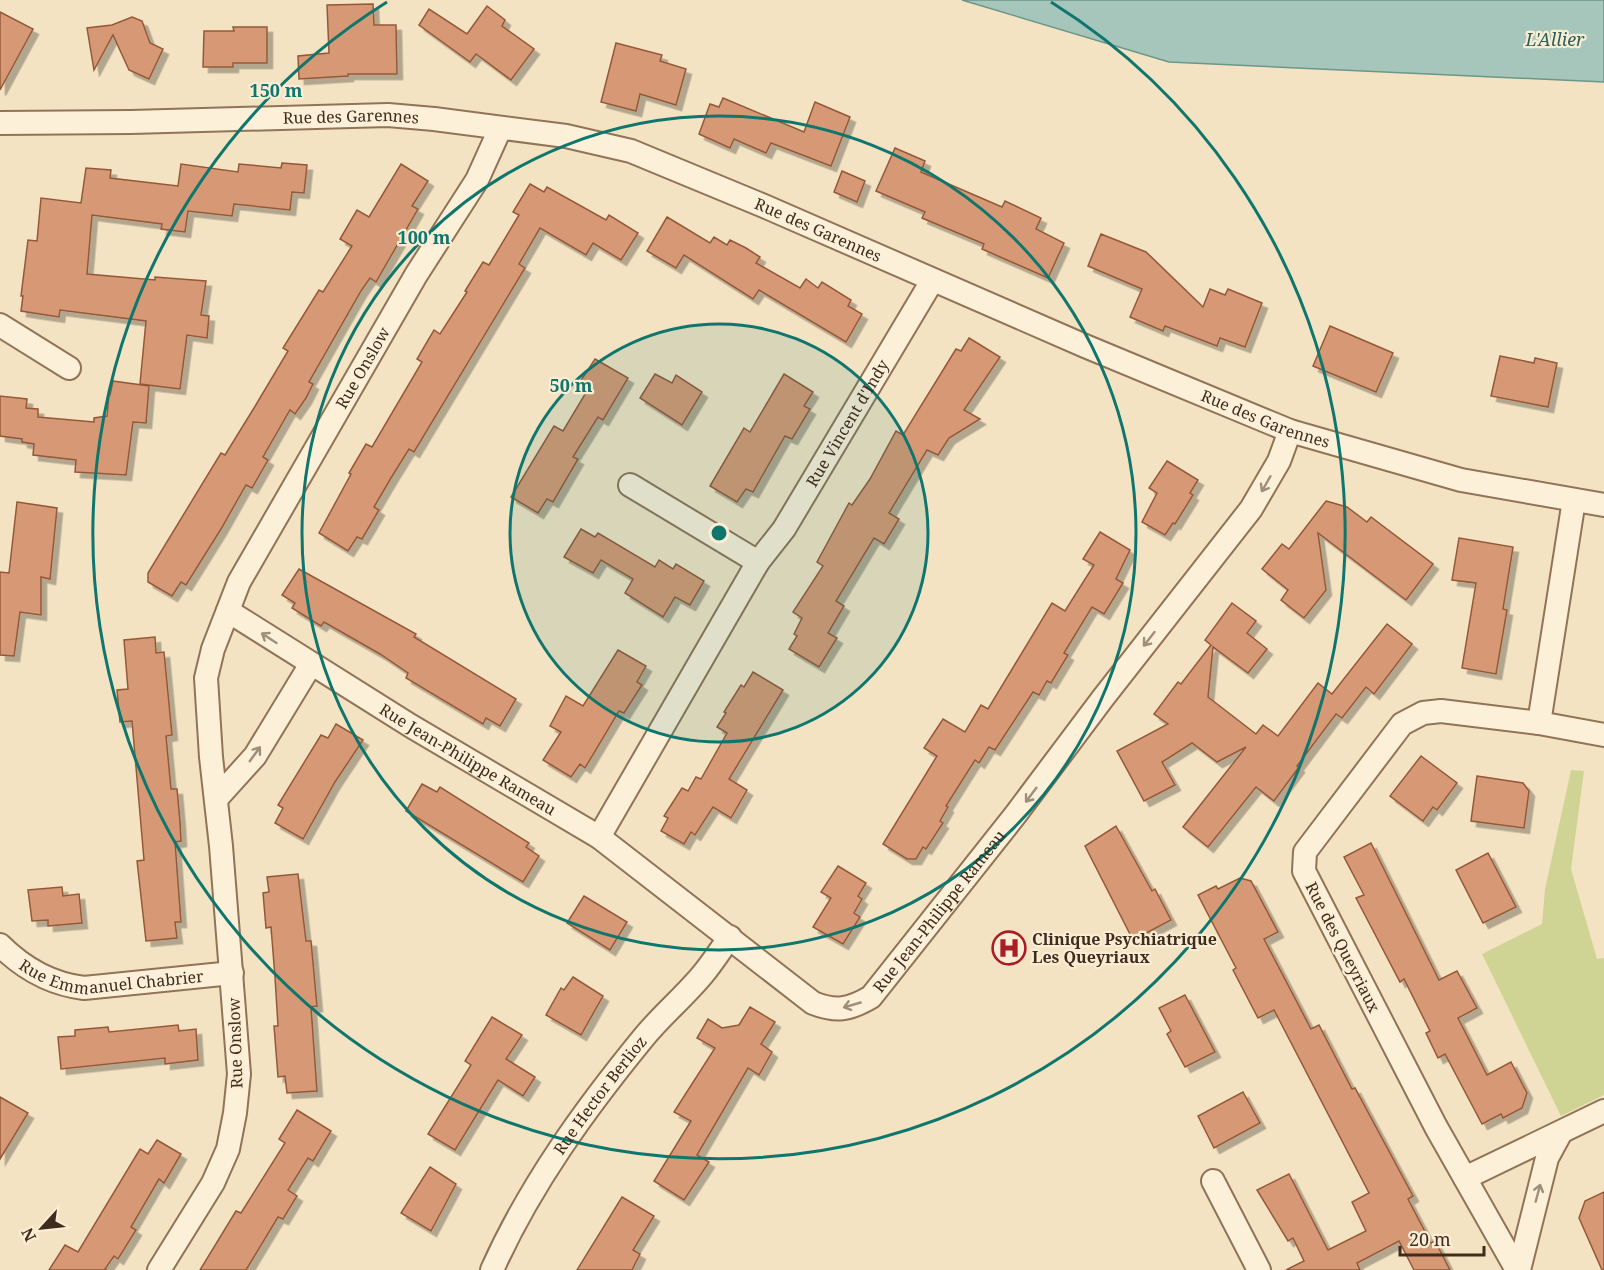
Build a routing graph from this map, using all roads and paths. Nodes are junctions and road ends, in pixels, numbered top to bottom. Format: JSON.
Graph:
{"nodes":[{"id":1,"x":0,"y":123,"type":"edge"},
{"id":2,"x":500,"y":129,"type":"junction"},
{"id":3,"x":932,"y":281,"type":"junction"},
{"id":4,"x":0,"y":325,"type":"edge"},
{"id":5,"x":69,"y":368,"type":"dead end"},
{"id":6,"x":1290,"y":431,"type":"junction"},
{"id":7,"x":630,"y":485,"type":"dead end"},
{"id":8,"x":1574,"y":500,"type":"junction"},
{"id":9,"x":1604,"y":505,"type":"edge"},
{"id":10,"x":758,"y":562,"type":"junction"},
{"id":11,"x":228,"y":611,"type":"junction"},
{"id":12,"x":311,"y":664,"type":"junction"},
{"id":13,"x":1539,"y":723,"type":"junction"},
{"id":14,"x":1604,"y":735,"type":"edge"},
{"id":15,"x":217,"y":798,"type":"junction"},
{"id":16,"x":599,"y":837,"type":"junction"},
{"id":17,"x":730,"y":937,"type":"junction"},
{"id":18,"x":0,"y":945,"type":"edge"},
{"id":19,"x":232,"y":973,"type":"junction"},
{"id":20,"x":1604,"y":1112,"type":"edge"},
{"id":21,"x":1560,"y":1134,"type":"junction"},
{"id":22,"x":1465,"y":1178,"type":"junction"},
{"id":23,"x":1214,"y":1180,"type":"dead end"},
{"id":24,"x":159,"y":1270,"type":"edge"},
{"id":25,"x":492,"y":1270,"type":"edge"},
{"id":26,"x":1259,"y":1270,"type":"edge"},
{"id":27,"x":1518,"y":1270,"type":"edge"}],
"edges":[{"from":1,"to":2,"type":"street","name":"Rue des Garennes"},
{"from":2,"to":3,"type":"street","name":"Rue des Garennes"},
{"from":2,"to":11,"type":"street","name":"Rue Onslow"},
{"from":3,"to":6,"type":"street","name":"Rue des Garennes"},
{"from":3,"to":10,"type":"street","name":"Rue Vincent d'Indy"},
{"from":4,"to":5,"type":"street"},
{"from":6,"to":8,"type":"street","name":"Rue des Garennes"},
{"from":6,"to":17,"type":"street","name":"Rue Jean-Philippe Rameau","one_way":true},
{"from":7,"to":10,"type":"street"},
{"from":8,"to":9,"type":"street","name":"Rue des Garennes"},
{"from":8,"to":13,"type":"street"},
{"from":10,"to":16,"type":"street","name":"Rue Vincent d'Indy"},
{"from":12,"to":11,"type":"street","one_way":true},
{"from":11,"to":15,"type":"street","name":"Rue Onslow"},
{"from":15,"to":12,"type":"street","one_way":true},
{"from":12,"to":16,"type":"street","name":"Rue Jean-Philippe Rameau"},
{"from":13,"to":14,"type":"street","name":"Rue des Queyriaux"},
{"from":13,"to":22,"type":"street","name":"Rue des Queyriaux"},
{"from":15,"to":19,"type":"street","name":"Rue Onslow"},
{"from":16,"to":17,"type":"street","name":"Rue Jean-Philippe Rameau"},
{"from":17,"to":25,"type":"street","name":"Rue Hector Berlioz"},
{"from":18,"to":19,"type":"street","name":"Rue Emmanuel Chabrier"},
{"from":19,"to":24,"type":"street","name":"Rue Onslow"},
{"from":20,"to":21,"type":"street"},
{"from":21,"to":22,"type":"street"},
{"from":27,"to":21,"type":"street","name":"Rue des Queyriaux","one_way":true},
{"from":22,"to":27,"type":"street","name":"Rue des Queyriaux"},
{"from":23,"to":26,"type":"street"}]}
